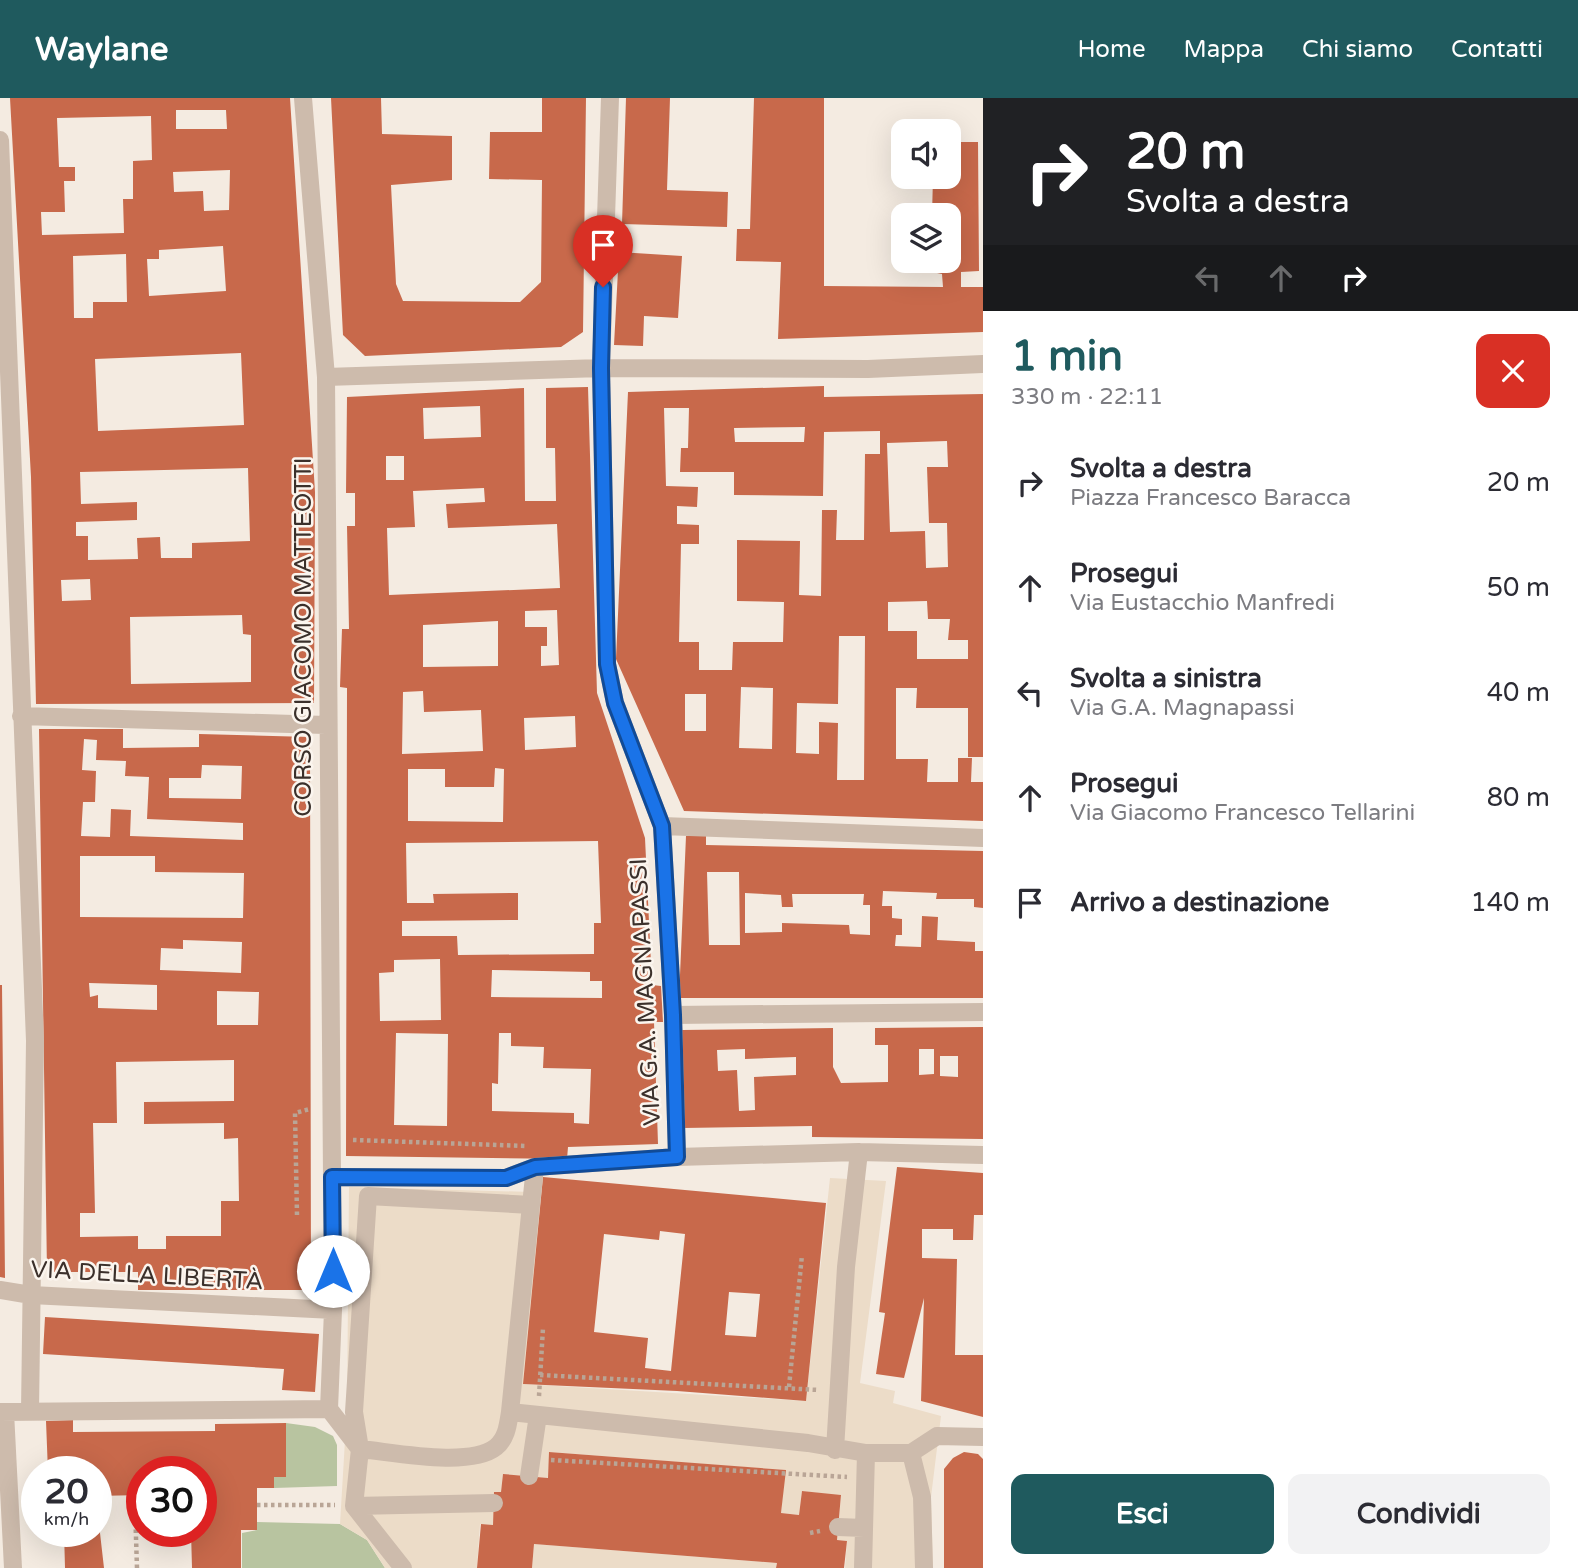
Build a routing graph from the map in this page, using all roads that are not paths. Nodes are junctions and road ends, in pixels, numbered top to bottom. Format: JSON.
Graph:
{"nodes":[{"id":1,"x":303,"y":98,"type":"edge"},
{"id":2,"x":610,"y":98,"type":"edge"},
{"id":3,"x":0,"y":139,"type":"edge"},
{"id":4,"x":983,"y":364,"type":"edge"},
{"id":5,"x":601,"y":368,"type":"junction"},
{"id":6,"x":326,"y":377,"type":"junction"},
{"id":7,"x":21,"y":716,"type":"junction"},
{"id":8,"x":327,"y":725,"type":"junction"},
{"id":9,"x":662,"y":826,"type":"junction"},
{"id":10,"x":983,"y":838,"type":"edge"},
{"id":11,"x":983,"y":1012,"type":"edge"},
{"id":12,"x":673,"y":1015,"type":"junction"},
{"id":13,"x":859,"y":1152,"type":"junction"},
{"id":14,"x":983,"y":1155,"type":"edge"},
{"id":15,"x":677,"y":1157,"type":"junction"},
{"id":16,"x":535,"y":1167,"type":"junction"},
{"id":17,"x":332,"y":1177,"type":"junction"},
{"id":18,"x":531,"y":1205,"type":"junction"},
{"id":19,"x":0,"y":1290,"type":"edge"},
{"id":20,"x":31,"y":1295,"type":"junction"},
{"id":21,"x":333,"y":1310,"type":"junction"},
{"id":22,"x":329,"y":1409,"type":"junction"},
{"id":23,"x":30,"y":1411,"type":"junction"},
{"id":24,"x":3,"y":1412,"type":"edge"},
{"id":25,"x":510,"y":1412,"type":"junction"},
{"id":26,"x":538,"y":1415,"type":"junction"},
{"id":27,"x":983,"y":1437,"type":"edge"},
{"id":28,"x":360,"y":1449,"type":"junction"},
{"id":29,"x":835,"y":1450,"type":"junction"},
{"id":30,"x":866,"y":1453,"type":"junction"},
{"id":31,"x":911,"y":1453,"type":"junction"},
{"id":32,"x":4,"y":1455,"type":"edge"},
{"id":33,"x":531,"y":1468,"type":"road end"},
{"id":34,"x":494,"y":1503,"type":"dead end"},
{"id":35,"x":354,"y":1506,"type":"junction"},
{"id":36,"x":838,"y":1527,"type":"dead end"},
{"id":37,"x":864,"y":1528,"type":"junction"},
{"id":38,"x":13,"y":1568,"type":"edge"},
{"id":39,"x":402,"y":1568,"type":"edge"},
{"id":40,"x":863,"y":1568,"type":"edge"},
{"id":41,"x":924,"y":1568,"type":"edge"}],
"edges":[{"from":1,"to":6,"type":"street","name":"CORSO GIACOMO MATTEOTTI"},
{"from":2,"to":5,"type":"street","name":"VIA G.A. MAGNAPASSI"},
{"from":3,"to":7,"type":"street"},
{"from":4,"to":5,"type":"street"},
{"from":5,"to":6,"type":"street"},
{"from":5,"to":9,"type":"street","name":"VIA G.A. MAGNAPASSI"},
{"from":6,"to":8,"type":"street","name":"CORSO GIACOMO MATTEOTTI"},
{"from":7,"to":8,"type":"street"},
{"from":7,"to":20,"type":"street"},
{"from":8,"to":17,"type":"street","name":"CORSO GIACOMO MATTEOTTI"},
{"from":9,"to":10,"type":"street"},
{"from":9,"to":12,"type":"street","name":"VIA G.A. MAGNAPASSI"},
{"from":11,"to":12,"type":"street"},
{"from":12,"to":15,"type":"street","name":"VIA G.A. MAGNAPASSI"},
{"from":13,"to":14,"type":"street"},
{"from":13,"to":15,"type":"street"},
{"from":13,"to":29,"type":"street"},
{"from":15,"to":16,"type":"street"},
{"from":16,"to":17,"type":"street"},
{"from":16,"to":18,"type":"street"},
{"from":17,"to":21,"type":"street","name":"CORSO GIACOMO MATTEOTTI"},
{"from":18,"to":25,"type":"street"},
{"from":18,"to":28,"type":"street"},
{"from":19,"to":20,"type":"street","name":"VIA DELLA LIBERTÀ"},
{"from":20,"to":21,"type":"street","name":"VIA DELLA LIBERTÀ"},
{"from":20,"to":23,"type":"street"},
{"from":21,"to":22,"type":"street"},
{"from":22,"to":23,"type":"street"},
{"from":22,"to":28,"type":"street"},
{"from":23,"to":24,"type":"street"},
{"from":24,"to":32,"type":"street"},
{"from":25,"to":26,"type":"street"},
{"from":25,"to":28,"type":"street"},
{"from":26,"to":29,"type":"street"},
{"from":26,"to":33,"type":"street"},
{"from":27,"to":31,"type":"street"},
{"from":28,"to":35,"type":"street"},
{"from":29,"to":30,"type":"street"},
{"from":30,"to":31,"type":"street"},
{"from":30,"to":37,"type":"street"},
{"from":31,"to":41,"type":"street"},
{"from":32,"to":38,"type":"street"},
{"from":34,"to":35,"type":"street"},
{"from":35,"to":39,"type":"street"},
{"from":36,"to":37,"type":"street"},
{"from":37,"to":40,"type":"street"}]}
